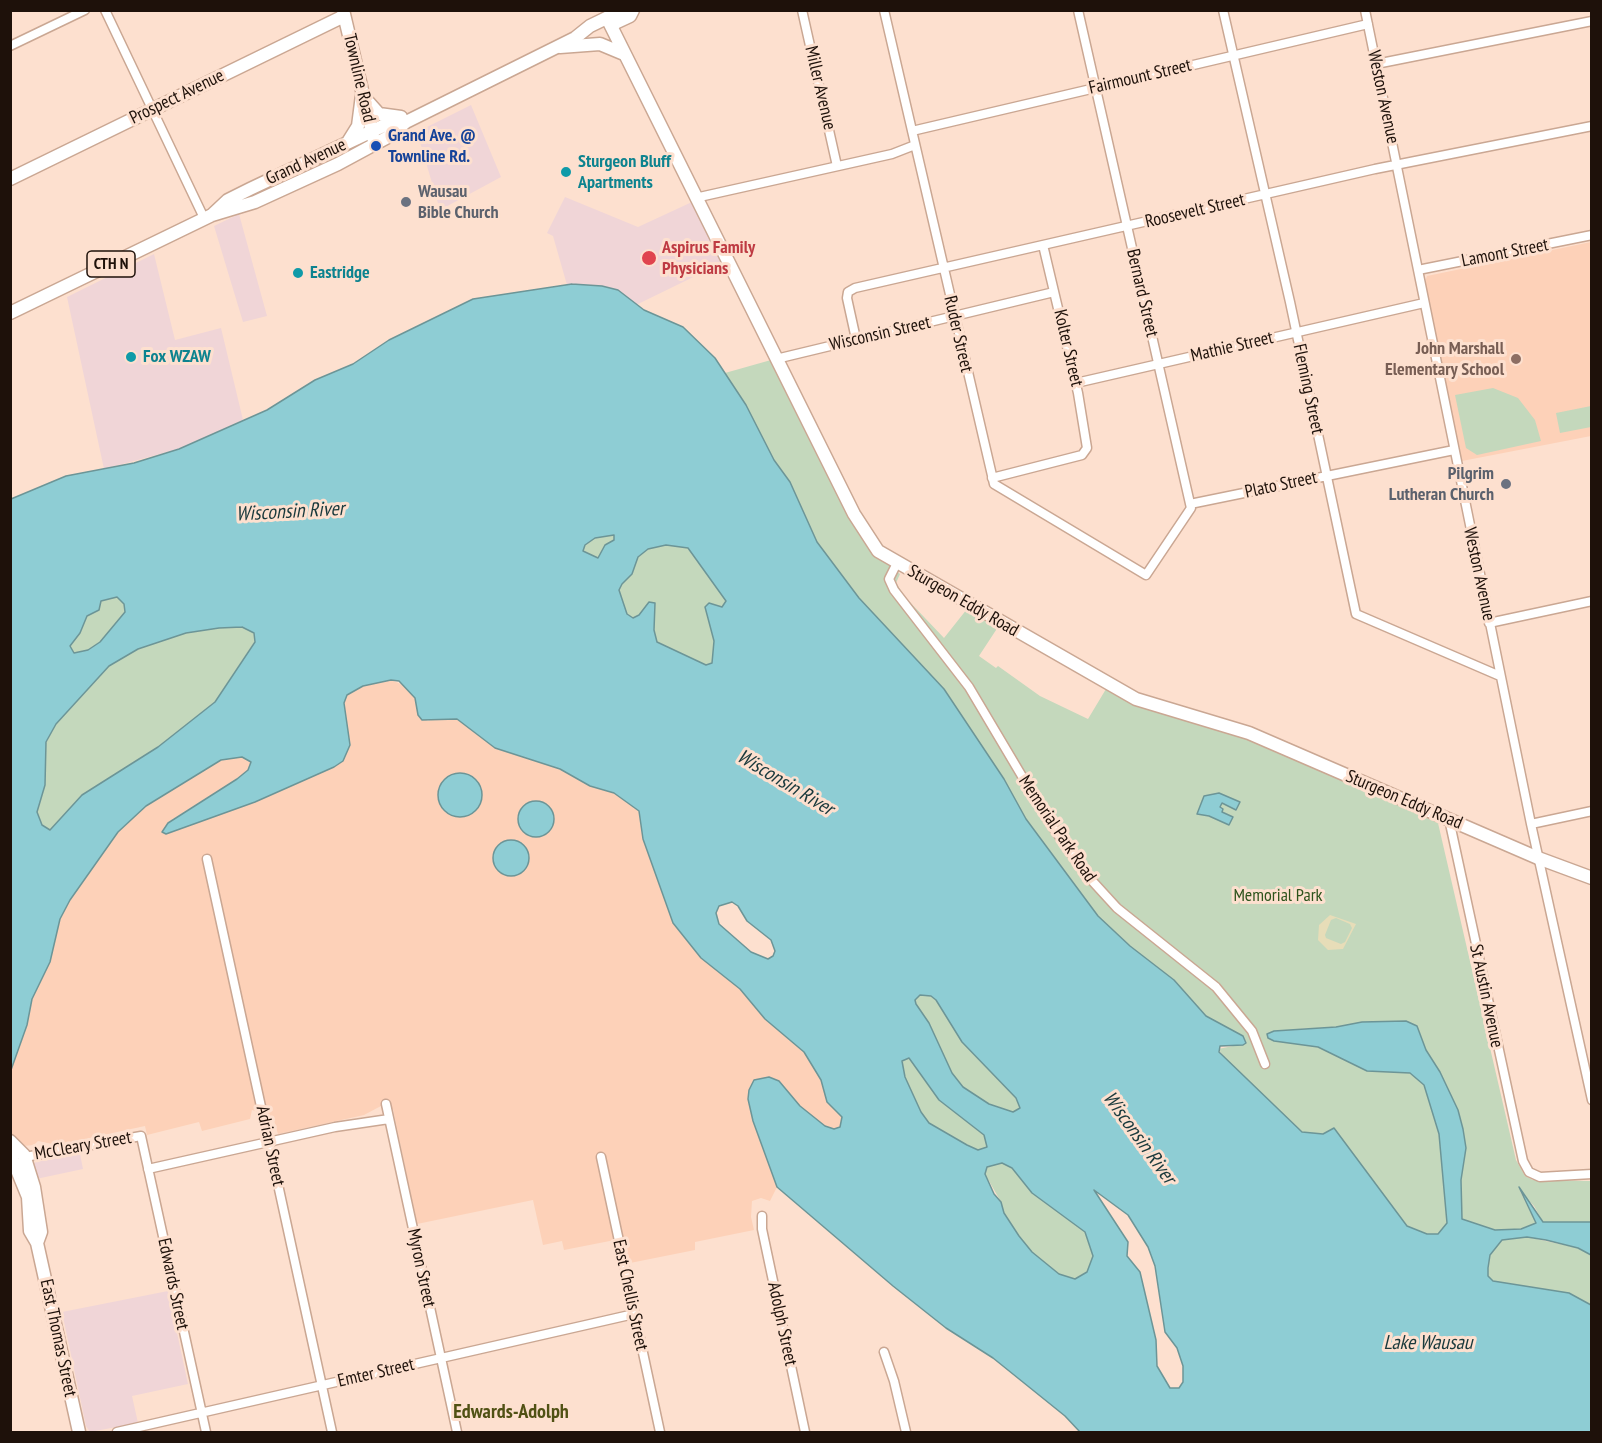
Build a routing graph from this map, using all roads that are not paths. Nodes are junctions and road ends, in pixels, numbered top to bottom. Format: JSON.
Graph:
{"nodes":[{"id":1,"x":85,"y":10,"type":"edge"},
{"id":2,"x":105,"y":10,"type":"edge"},
{"id":3,"x":622,"y":10,"type":"edge"},
{"id":4,"x":633,"y":10,"type":"edge"},
{"id":5,"x":802,"y":10,"type":"edge"},
{"id":6,"x":884,"y":10,"type":"edge"},
{"id":7,"x":1078,"y":10,"type":"edge"},
{"id":8,"x":1222,"y":10,"type":"edge"},
{"id":9,"x":1365,"y":10,"type":"edge"},
{"id":10,"x":344,"y":13,"type":"edge"},
{"id":11,"x":1592,"y":21,"type":"edge"},
{"id":12,"x":609,"y":22,"type":"junction"},
{"id":13,"x":1368,"y":24,"type":"junction"},
{"id":14,"x":10,"y":46,"type":"edge"},
{"id":15,"x":554,"y":49,"type":"junction"},
{"id":16,"x":625,"y":55,"type":"junction"},
{"id":17,"x":1233,"y":56,"type":"junction"},
{"id":18,"x":1376,"y":64,"type":"junction"},
{"id":19,"x":1095,"y":87,"type":"junction"},
{"id":20,"x":362,"y":95,"type":"junction"},
{"id":21,"x":152,"y":110,"type":"junction"},
{"id":22,"x":410,"y":120,"type":"junction"},
{"id":23,"x":1592,"y":126,"type":"edge"},
{"id":24,"x":371,"y":131,"type":"junction"},
{"id":25,"x":912,"y":131,"type":"junction"},
{"id":26,"x":346,"y":144,"type":"junction"},
{"id":27,"x":375,"y":144,"type":"junction"},
{"id":28,"x":915,"y":145,"type":"junction"},
{"id":29,"x":1396,"y":164,"type":"junction"},
{"id":30,"x":837,"y":166,"type":"junction"},
{"id":31,"x":10,"y":179,"type":"edge"},
{"id":32,"x":1265,"y":195,"type":"junction"},
{"id":33,"x":695,"y":198,"type":"junction"},
{"id":34,"x":208,"y":216,"type":"junction"},
{"id":35,"x":1127,"y":226,"type":"junction"},
{"id":36,"x":1592,"y":235,"type":"edge"},
{"id":37,"x":1043,"y":246,"type":"junction"},
{"id":38,"x":943,"y":267,"type":"junction"},
{"id":39,"x":1418,"y":270,"type":"junction"},
{"id":40,"x":1054,"y":292,"type":"junction"},
{"id":41,"x":1424,"y":303,"type":"junction"},
{"id":42,"x":11,"y":310,"type":"edge"},
{"id":43,"x":954,"y":316,"type":"junction"},
{"id":44,"x":1297,"y":331,"type":"junction"},
{"id":45,"x":856,"y":339,"type":"junction"},
{"id":46,"x":776,"y":359,"type":"junction"},
{"id":47,"x":1158,"y":364,"type":"junction"},
{"id":48,"x":1076,"y":383,"type":"junction"},
{"id":49,"x":1454,"y":450,"type":"junction"},
{"id":50,"x":1326,"y":476,"type":"junction"},
{"id":51,"x":992,"y":478,"type":"junction"},
{"id":52,"x":1190,"y":504,"type":"junction"},
{"id":53,"x":897,"y":563,"type":"junction"},
{"id":54,"x":1592,"y":601,"type":"edge"},
{"id":55,"x":1489,"y":622,"type":"junction"},
{"id":56,"x":1500,"y":676,"type":"junction"},
{"id":57,"x":1592,"y":811,"type":"edge"},
{"id":58,"x":1449,"y":819,"type":"junction"},
{"id":59,"x":1531,"y":824,"type":"junction"},
{"id":60,"x":1538,"y":858,"type":"junction"},
{"id":61,"x":207,"y":859,"type":"dead end"},
{"id":62,"x":1592,"y":878,"type":"edge"},
{"id":63,"x":1265,"y":1064,"type":"dead end"},
{"id":64,"x":1592,"y":1100,"type":"edge"},
{"id":65,"x":386,"y":1104,"type":"dead end"},
{"id":66,"x":389,"y":1119,"type":"junction"},
{"id":67,"x":141,"y":1136,"type":"joint"},
{"id":68,"x":10,"y":1141,"type":"edge"},
{"id":69,"x":269,"y":1141,"type":"junction"},
{"id":70,"x":10,"y":1153,"type":"edge"},
{"id":71,"x":25,"y":1157,"type":"junction"},
{"id":72,"x":601,"y":1157,"type":"dead end"},
{"id":73,"x":148,"y":1169,"type":"junction"},
{"id":74,"x":1592,"y":1174,"type":"edge"},
{"id":75,"x":762,"y":1216,"type":"dead end"},
{"id":76,"x":37,"y":1243,"type":"junction"},
{"id":77,"x":634,"y":1314,"type":"junction"},
{"id":78,"x":884,"y":1352,"type":"dead end"},
{"id":79,"x":441,"y":1358,"type":"junction"},
{"id":80,"x":322,"y":1385,"type":"junction"},
{"id":81,"x":201,"y":1412,"type":"junction"},
{"id":82,"x":79,"y":1432,"type":"edge"},
{"id":83,"x":117,"y":1432,"type":"edge"},
{"id":84,"x":206,"y":1432,"type":"edge"},
{"id":85,"x":332,"y":1432,"type":"edge"},
{"id":86,"x":457,"y":1432,"type":"edge"},
{"id":87,"x":660,"y":1432,"type":"edge"},
{"id":88,"x":805,"y":1432,"type":"edge"},
{"id":89,"x":906,"y":1432,"type":"edge"}],
"edges":[{"from":1,"to":14,"type":"street"},
{"from":2,"to":21,"type":"street"},
{"from":3,"to":12,"type":"street","name":"Grand Avenue"},
{"from":4,"to":12,"type":"street","name":"Grand Avenue"},
{"from":5,"to":30,"type":"street","name":"Miller Avenue"},
{"from":6,"to":25,"type":"street","name":"Ruder Street"},
{"from":7,"to":19,"type":"street","name":"Bernard Street"},
{"from":8,"to":17,"type":"street","name":"Fleming Street"},
{"from":9,"to":13,"type":"street","name":"Weston Avenue"},
{"from":10,"to":20,"type":"street","name":"Townline Road"},
{"from":10,"to":21,"type":"street","name":"Prospect Avenue"},
{"from":11,"to":18,"type":"street"},
{"from":12,"to":15,"type":"street","name":"Grand Avenue"},
{"from":12,"to":16,"type":"street","name":"Sturgeon Eddy Road"},
{"from":13,"to":17,"type":"street","name":"Fairmount Street"},
{"from":13,"to":18,"type":"street","name":"Weston Avenue"},
{"from":15,"to":16,"type":"street"},
{"from":15,"to":22,"type":"street","name":"Grand Avenue"},
{"from":16,"to":33,"type":"street","name":"Sturgeon Eddy Road"},
{"from":17,"to":19,"type":"street","name":"Fairmount Street"},
{"from":17,"to":32,"type":"street","name":"Fleming Street"},
{"from":18,"to":29,"type":"street","name":"Weston Avenue"},
{"from":19,"to":25,"type":"street","name":"Fairmount Street"},
{"from":19,"to":35,"type":"street","name":"Bernard Street"},
{"from":20,"to":22,"type":"street"},
{"from":20,"to":24,"type":"street","name":"Townline Road"},
{"from":20,"to":26,"type":"street"},
{"from":21,"to":31,"type":"street","name":"Prospect Avenue"},
{"from":21,"to":34,"type":"street"},
{"from":22,"to":24,"type":"street","name":"Grand Avenue","number":"CTH N"},
{"from":22,"to":27,"type":"street","name":"Grand Avenue"},
{"from":23,"to":29,"type":"street","name":"Roosevelt Street"},
{"from":24,"to":26,"type":"street","name":"Grand Avenue","number":"CTH N"},
{"from":24,"to":27,"type":"street","name":"Townline Road"},
{"from":25,"to":28,"type":"street","name":"Ruder Street"},
{"from":26,"to":34,"type":"street","name":"Grand Avenue","number":"CTH N"},
{"from":27,"to":34,"type":"street","name":"Grand Avenue","number":"CTH N"},
{"from":28,"to":30,"type":"street"},
{"from":28,"to":38,"type":"street","name":"Ruder Street"},
{"from":29,"to":32,"type":"street","name":"Roosevelt Street"},
{"from":29,"to":39,"type":"street","name":"Weston Avenue"},
{"from":30,"to":33,"type":"street"},
{"from":32,"to":35,"type":"street","name":"Roosevelt Street"},
{"from":32,"to":44,"type":"street","name":"Fleming Street"},
{"from":33,"to":46,"type":"street","name":"Sturgeon Eddy Road"},
{"from":34,"to":42,"type":"street","name":"Grand Avenue","number":"CTH N"},
{"from":35,"to":37,"type":"street","name":"Roosevelt Street"},
{"from":35,"to":47,"type":"street","name":"Bernard Street"},
{"from":36,"to":39,"type":"street","name":"Lamont Street"},
{"from":37,"to":38,"type":"street","name":"Roosevelt Street"},
{"from":37,"to":40,"type":"street","name":"Kolter Street"},
{"from":38,"to":43,"type":"street","name":"Ruder Street"},
{"from":38,"to":45,"type":"street","name":"Roosevelt Street"},
{"from":39,"to":41,"type":"street","name":"Weston Avenue"},
{"from":40,"to":43,"type":"street","name":"Wisconsin Street"},
{"from":40,"to":48,"type":"street","name":"Kolter Street"},
{"from":41,"to":44,"type":"street","name":"Mathie Street"},
{"from":41,"to":49,"type":"street","name":"Weston Avenue"},
{"from":43,"to":45,"type":"street","name":"Wisconsin Street"},
{"from":43,"to":51,"type":"street","name":"Ruder Street"},
{"from":44,"to":47,"type":"street","name":"Mathie Street"},
{"from":44,"to":50,"type":"street","name":"Fleming Street"},
{"from":45,"to":46,"type":"street","name":"Wisconsin Street"},
{"from":46,"to":53,"type":"street","name":"Sturgeon Eddy Road"},
{"from":47,"to":48,"type":"street","name":"Mathie Street"},
{"from":47,"to":52,"type":"street","name":"Bernard Street"},
{"from":48,"to":51,"type":"street","name":"Kolter Street"},
{"from":49,"to":50,"type":"street","name":"Plato Street"},
{"from":49,"to":55,"type":"street","name":"Weston Avenue"},
{"from":50,"to":52,"type":"street","name":"Plato Street"},
{"from":50,"to":56,"type":"street","name":"Fleming Street"},
{"from":51,"to":52,"type":"street"},
{"from":53,"to":58,"type":"street","name":"Sturgeon Eddy Road"},
{"from":53,"to":63,"type":"street","name":"Memorial Park Road"},
{"from":54,"to":55,"type":"street"},
{"from":55,"to":56,"type":"street","name":"Weston Avenue"},
{"from":56,"to":59,"type":"street","name":"Weston Avenue"},
{"from":57,"to":59,"type":"street"},
{"from":58,"to":60,"type":"street","name":"Sturgeon Eddy Road"},
{"from":58,"to":74,"type":"street","name":"St Austin Avenue"},
{"from":59,"to":60,"type":"street","name":"Weston Avenue"},
{"from":60,"to":62,"type":"street","name":"Sturgeon Eddy Road"},
{"from":60,"to":64,"type":"street","name":"Weston Avenue"},
{"from":61,"to":69,"type":"street","name":"Adrian Street"},
{"from":65,"to":66,"type":"street","name":"Myron Street"},
{"from":66,"to":69,"type":"street"},
{"from":66,"to":79,"type":"street","name":"Myron Street"},
{"from":67,"to":71,"type":"street","name":"McCleary Street"},
{"from":67,"to":73,"type":"street","name":"Edwards Street"},
{"from":68,"to":71,"type":"street","name":"East Thomas Street"},
{"from":69,"to":73,"type":"street"},
{"from":69,"to":80,"type":"street","name":"Adrian Street"},
{"from":70,"to":76,"type":"street","name":"East Thomas Street"},
{"from":71,"to":76,"type":"street","name":"East Thomas Street"},
{"from":72,"to":77,"type":"street","name":"East Chellis Street"},
{"from":73,"to":81,"type":"street","name":"Edwards Street"},
{"from":75,"to":88,"type":"street","name":"Adolph Street"},
{"from":76,"to":82,"type":"street","name":"East Thomas Street"},
{"from":77,"to":79,"type":"street","name":"Emter Street"},
{"from":77,"to":87,"type":"street","name":"East Chellis Street"},
{"from":78,"to":89,"type":"street"},
{"from":79,"to":80,"type":"street","name":"Emter Street"},
{"from":79,"to":86,"type":"street","name":"Myron Street"},
{"from":80,"to":81,"type":"street","name":"Emter Street"},
{"from":80,"to":85,"type":"street","name":"Adrian Street"},
{"from":81,"to":83,"type":"street","name":"Emter Street"},
{"from":81,"to":84,"type":"street","name":"Edwards Street"}]}
